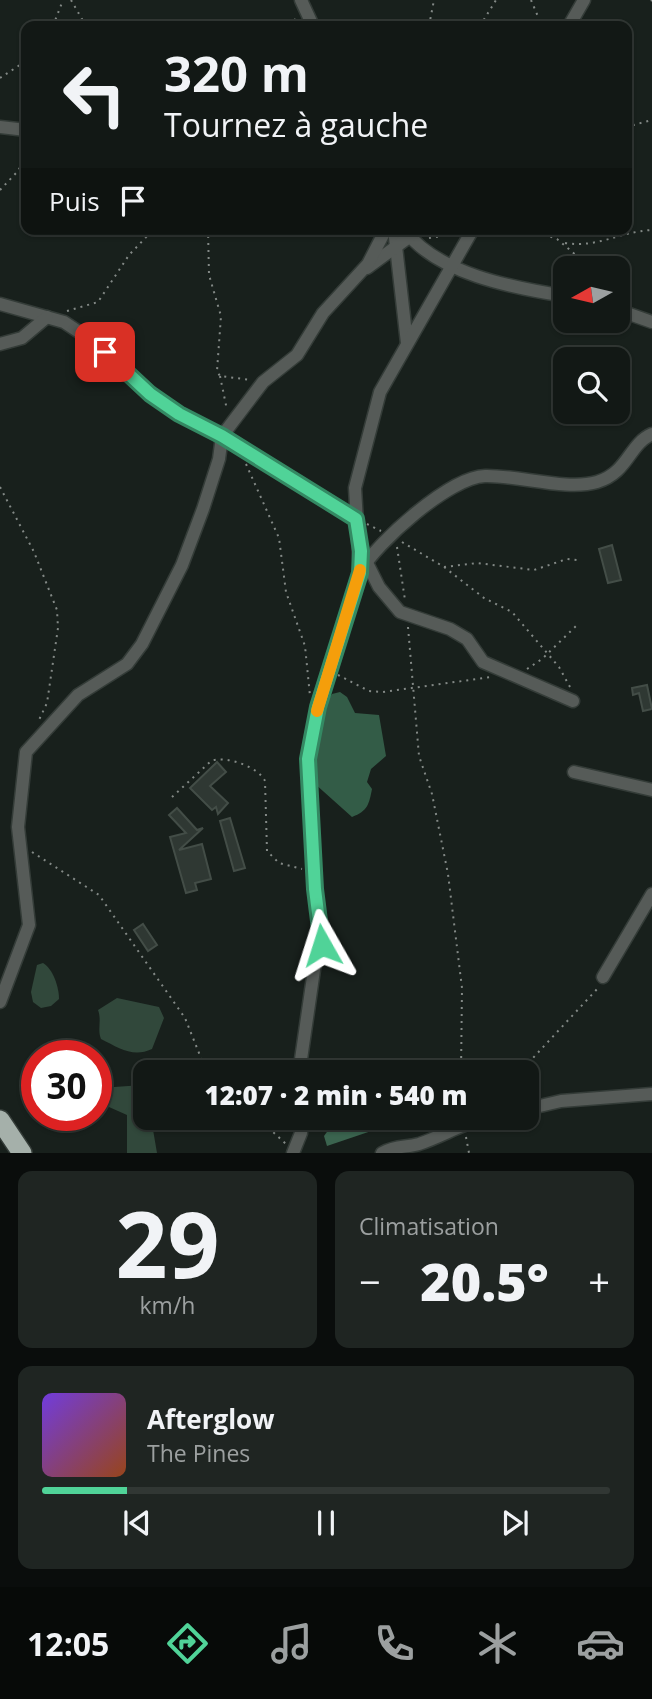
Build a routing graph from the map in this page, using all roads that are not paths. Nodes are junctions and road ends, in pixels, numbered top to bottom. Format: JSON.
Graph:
{"nodes":[{"id":1,"x":301,"y":0,"type":"edge"},
{"id":2,"x":583,"y":0,"type":"edge"},
{"id":3,"x":311,"y":21,"type":"edge"},
{"id":4,"x":572,"y":21,"type":"edge"},
{"id":5,"x":0,"y":127,"type":"edge"},
{"id":6,"x":21,"y":129,"type":"edge"},
{"id":7,"x":383,"y":235,"type":"edge"},
{"id":8,"x":395,"y":235,"type":"edge"},
{"id":9,"x":412,"y":235,"type":"edge"},
{"id":10,"x":470,"y":235,"type":"edge"},
{"id":11,"x":396,"y":250,"type":"junction"},
{"id":12,"x":454,"y":265,"type":"junction"},
{"id":13,"x":355,"y":276,"type":"junction"},
{"id":14,"x":553,"y":294,"type":"edge"},
{"id":15,"x":0,"y":304,"type":"edge"},
{"id":16,"x":630,"y":314,"type":"edge"},
{"id":17,"x":47,"y":317,"type":"junction"},
{"id":18,"x":652,"y":322,"type":"edge"},
{"id":19,"x":407,"y":343,"type":"junction"},
{"id":20,"x":0,"y":344,"type":"edge"},
{"id":21,"x":226,"y":431,"type":"junction"},
{"id":22,"x":652,"y":434,"type":"edge"},
{"id":23,"x":356,"y":519,"type":"junction"},
{"id":24,"x":363,"y":562,"type":"junction"},
{"id":25,"x":573,"y":701,"type":"dead end"},
{"id":26,"x":573,"y":772,"type":"dead end"},
{"id":27,"x":652,"y":790,"type":"edge"},
{"id":28,"x":652,"y":894,"type":"edge"},
{"id":29,"x":605,"y":979,"type":"road end"},
{"id":30,"x":0,"y":1002,"type":"edge"},
{"id":31,"x":301,"y":1060,"type":"edge"},
{"id":32,"x":652,"y":1094,"type":"edge"},
{"id":33,"x":539,"y":1106,"type":"edge"},
{"id":34,"x":0,"y":1120,"type":"edge"},
{"id":35,"x":301,"y":1130,"type":"edge"},
{"id":36,"x":450,"y":1130,"type":"edge"},
{"id":37,"x":0,"y":1141,"type":"edge"},
{"id":38,"x":8,"y":1153,"type":"edge"},
{"id":39,"x":22,"y":1153,"type":"edge"},
{"id":40,"x":293,"y":1153,"type":"edge"},
{"id":41,"x":382,"y":1153,"type":"edge"}],
"edges":[{"from":1,"to":3,"type":"street"},
{"from":2,"to":4,"type":"street"},
{"from":5,"to":6,"type":"street"},
{"from":7,"to":13,"type":"street"},
{"from":8,"to":11,"type":"street"},
{"from":9,"to":11,"type":"street"},
{"from":9,"to":12,"type":"street"},
{"from":10,"to":12,"type":"street"},
{"from":11,"to":13,"type":"street"},
{"from":11,"to":19,"type":"street"},
{"from":12,"to":14,"type":"street"},
{"from":12,"to":19,"type":"street"},
{"from":13,"to":21,"type":"street"},
{"from":15,"to":17,"type":"street"},
{"from":16,"to":18,"type":"street"},
{"from":17,"to":20,"type":"street"},
{"from":17,"to":21,"type":"street"},
{"from":19,"to":23,"type":"street"},
{"from":21,"to":23,"type":"street"},
{"from":21,"to":30,"type":"street"},
{"from":22,"to":24,"type":"street"},
{"from":23,"to":24,"type":"street"},
{"from":24,"to":25,"type":"street"},
{"from":24,"to":31,"type":"street"},
{"from":26,"to":27,"type":"street"},
{"from":28,"to":29,"type":"street"},
{"from":32,"to":33,"type":"street"},
{"from":34,"to":39,"type":"highway"},
{"from":35,"to":40,"type":"street"},
{"from":36,"to":41,"type":"street"},
{"from":37,"to":38,"type":"highway"}]}
